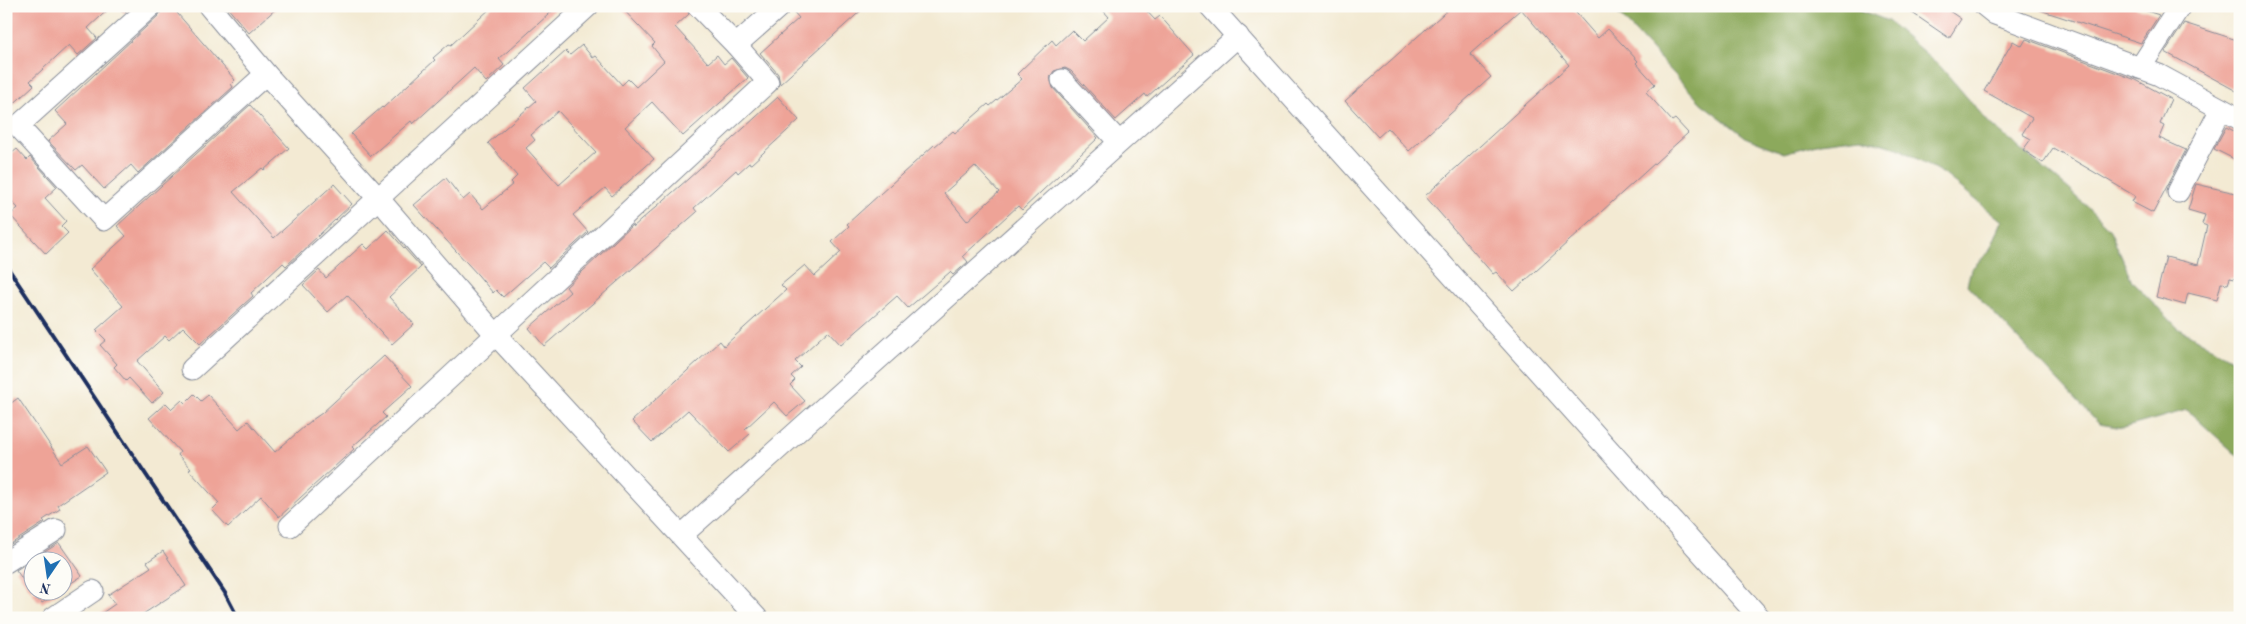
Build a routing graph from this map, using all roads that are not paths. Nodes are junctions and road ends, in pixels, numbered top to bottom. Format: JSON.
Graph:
{"nodes":[{"id":1,"x":151,"y":6,"type":"edge"},
{"id":2,"x":209,"y":6,"type":"edge"},
{"id":3,"x":588,"y":6,"type":"edge"},
{"id":4,"x":698,"y":6,"type":"edge"},
{"id":5,"x":780,"y":6,"type":"edge"},
{"id":6,"x":1210,"y":6,"type":"edge"},
{"id":7,"x":1985,"y":6,"type":"edge"},
{"id":8,"x":2180,"y":6,"type":"edge"},
{"id":9,"x":1238,"y":36,"type":"junction"},
{"id":10,"x":736,"y":45,"type":"junction"},
{"id":11,"x":2140,"y":68,"type":"junction"},
{"id":12,"x":266,"y":74,"type":"junction"},
{"id":13,"x":1062,"y":80,"type":"dead end"},
{"id":14,"x":2231,"y":114,"type":"edge"},
{"id":15,"x":1119,"y":142,"type":"junction"},
{"id":16,"x":2178,"y":192,"type":"dead end"},
{"id":17,"x":378,"y":198,"type":"junction"},
{"id":18,"x":497,"y":336,"type":"junction"},
{"id":19,"x":192,"y":369,"type":"dead end"},
{"id":20,"x":290,"y":526,"type":"dead end"},
{"id":21,"x":56,"y":530,"type":"dead end"},
{"id":22,"x":682,"y":535,"type":"junction"},
{"id":23,"x":6,"y":562,"type":"edge"},
{"id":24,"x":93,"y":591,"type":"dead end"},
{"id":25,"x":53,"y":618,"type":"edge"},
{"id":26,"x":757,"y":618,"type":"edge"},
{"id":27,"x":1760,"y":618,"type":"edge"}],
"edges":[{"from":1,"to":12,"type":"street"},
{"from":2,"to":12,"type":"street"},
{"from":3,"to":17,"type":"street"},
{"from":4,"to":10,"type":"street"},
{"from":5,"to":10,"type":"street"},
{"from":6,"to":9,"type":"street"},
{"from":7,"to":11,"type":"street"},
{"from":8,"to":11,"type":"street"},
{"from":9,"to":15,"type":"street"},
{"from":9,"to":27,"type":"street"},
{"from":10,"to":18,"type":"street"},
{"from":11,"to":14,"type":"street"},
{"from":12,"to":17,"type":"street"},
{"from":13,"to":15,"type":"street"},
{"from":14,"to":16,"type":"street"},
{"from":15,"to":22,"type":"street"},
{"from":17,"to":18,"type":"street"},
{"from":17,"to":19,"type":"street"},
{"from":18,"to":20,"type":"street"},
{"from":18,"to":22,"type":"street"},
{"from":21,"to":23,"type":"street"},
{"from":22,"to":26,"type":"street"},
{"from":24,"to":25,"type":"street"}]}
